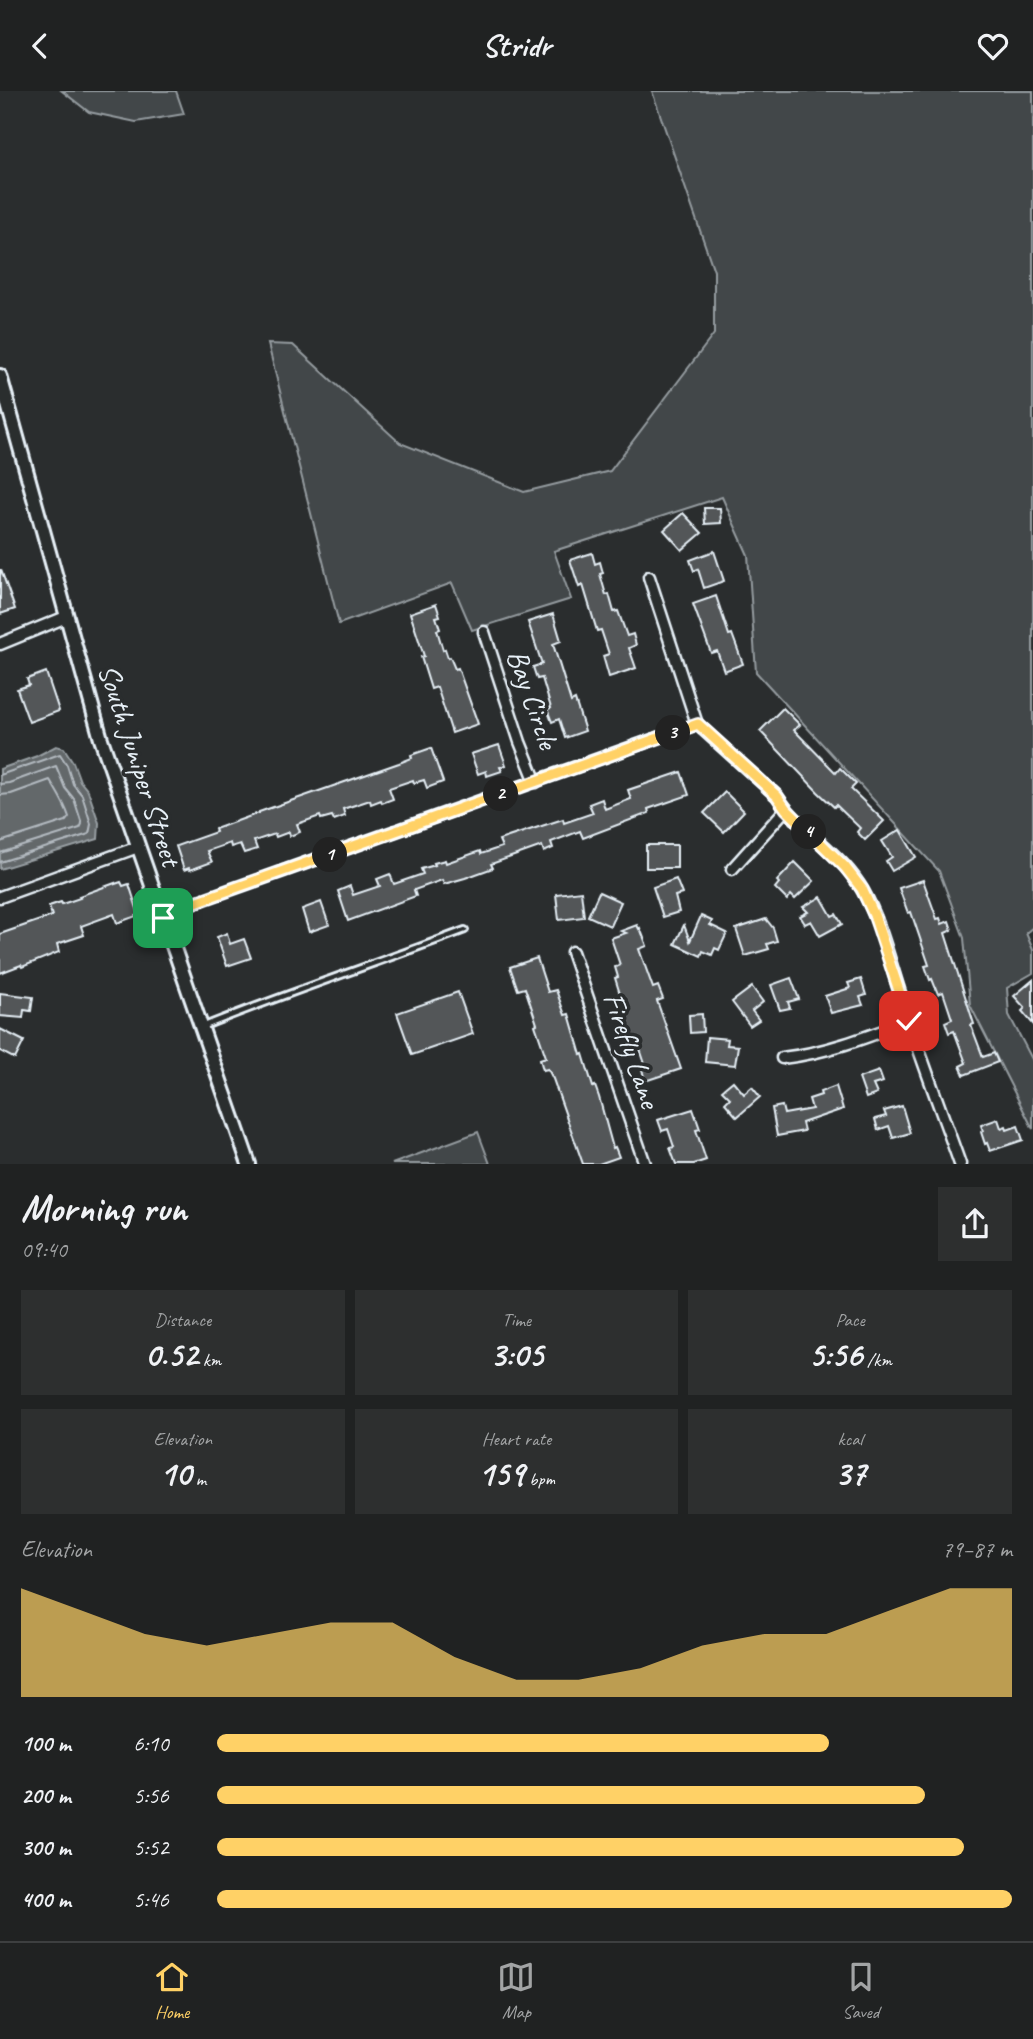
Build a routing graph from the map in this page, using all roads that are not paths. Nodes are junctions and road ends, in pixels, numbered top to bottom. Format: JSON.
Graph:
{"nodes":[{"id":1,"x":0,"y":376,"type":"edge"},
{"id":2,"x":649,"y":577,"type":"dead end"},
{"id":3,"x":66,"y":617,"type":"junction"},
{"id":4,"x":484,"y":632,"type":"dead end"},
{"id":5,"x":0,"y":645,"type":"edge"},
{"id":6,"x":698,"y":724,"type":"junction"},
{"id":7,"x":536,"y":782,"type":"junction"},
{"id":8,"x":786,"y":809,"type":"junction"},
{"id":9,"x":138,"y":847,"type":"junction"},
{"id":10,"x":732,"y":869,"type":"dead end"},
{"id":11,"x":0,"y":897,"type":"edge"},
{"id":12,"x":162,"y":914,"type":"junction"},
{"id":13,"x":465,"y":930,"type":"dead end"},
{"id":14,"x":572,"y":953,"type":"dead end"},
{"id":15,"x":909,"y":1021,"type":"junction"},
{"id":16,"x":201,"y":1027,"type":"junction"},
{"id":17,"x":782,"y":1058,"type":"dead end"},
{"id":18,"x":249,"y":1164,"type":"edge"},
{"id":19,"x":645,"y":1164,"type":"edge"},
{"id":20,"x":960,"y":1164,"type":"edge"}],
"edges":[{"from":1,"to":3,"type":"street","name":"South Juniper Street"},
{"from":2,"to":6,"type":"street"},
{"from":3,"to":5,"type":"street"},
{"from":3,"to":9,"type":"street","name":"South Juniper Street"},
{"from":4,"to":7,"type":"street","name":"Bay Circle"},
{"from":6,"to":7,"type":"street"},
{"from":6,"to":8,"type":"street"},
{"from":7,"to":12,"type":"street"},
{"from":8,"to":10,"type":"street"},
{"from":8,"to":15,"type":"street"},
{"from":9,"to":11,"type":"street"},
{"from":9,"to":12,"type":"street","name":"South Juniper Street"},
{"from":12,"to":16,"type":"street","name":"South Juniper Street"},
{"from":13,"to":16,"type":"lane"},
{"from":14,"to":19,"type":"street","name":"Firefly Lane"},
{"from":15,"to":17,"type":"street"},
{"from":15,"to":20,"type":"street"},
{"from":16,"to":18,"type":"street","name":"South Juniper Street"}]}
